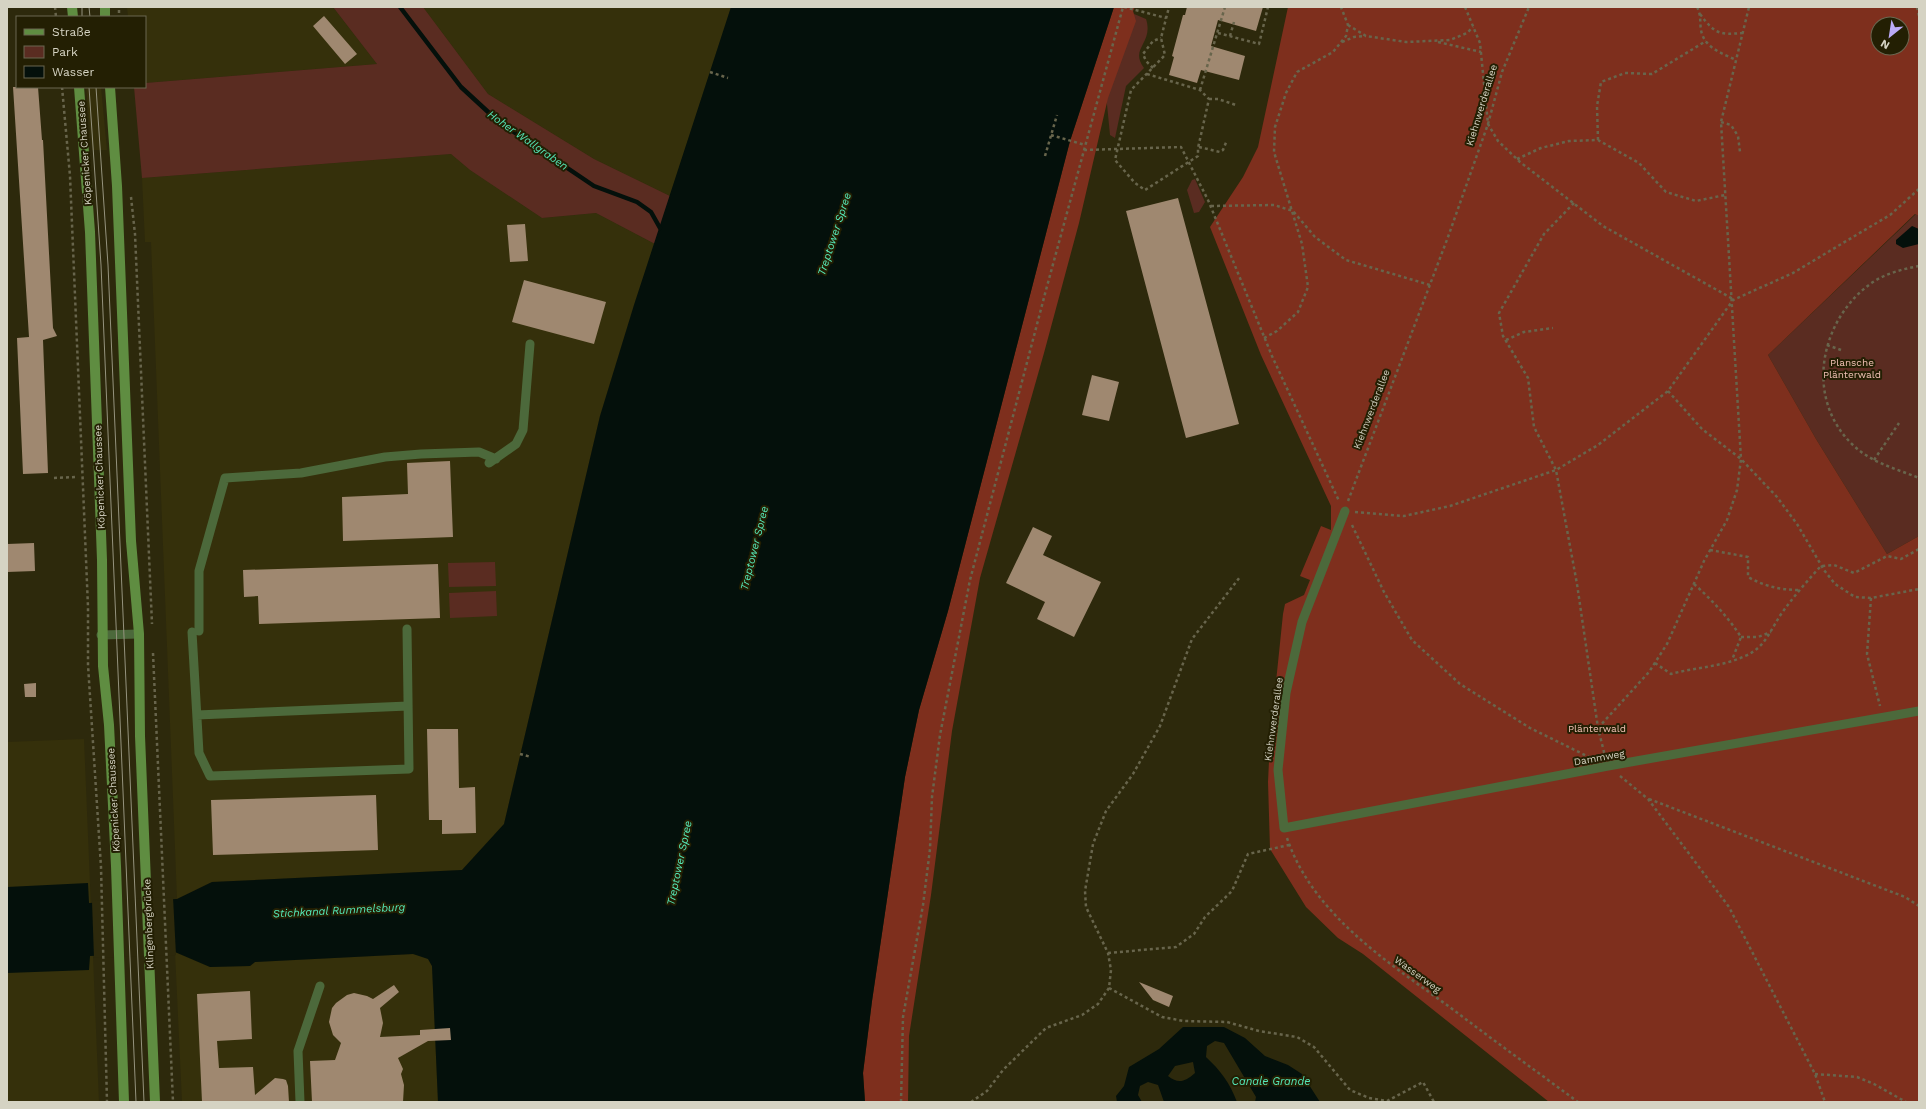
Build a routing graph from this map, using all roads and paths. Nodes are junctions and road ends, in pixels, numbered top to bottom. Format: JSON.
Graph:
{"nodes":[{"id":1,"x":1123,"y":7,"type":"edge"},
{"id":2,"x":1169,"y":7,"type":"edge"},
{"id":3,"x":1224,"y":7,"type":"edge"},
{"id":4,"x":1268,"y":7,"type":"edge"},
{"id":5,"x":1341,"y":7,"type":"edge"},
{"id":6,"x":1465,"y":7,"type":"edge"},
{"id":7,"x":1529,"y":7,"type":"edge"},
{"id":8,"x":1697,"y":7,"type":"edge"},
{"id":9,"x":1749,"y":7,"type":"edge"},
{"id":10,"x":1917,"y":7,"type":"edge"},
{"id":11,"x":1700,"y":14,"type":"junction"},
{"id":12,"x":1919,"y":16,"type":"edge"},
{"id":13,"x":1166,"y":18,"type":"junction"},
{"id":14,"x":1234,"y":22,"type":"dead end"},
{"id":15,"x":1348,"y":25,"type":"junction"},
{"id":16,"x":1473,"y":27,"type":"junction"},
{"id":17,"x":1218,"y":33,"type":"junction"},
{"id":18,"x":1743,"y":33,"type":"junction"},
{"id":19,"x":1230,"y":36,"type":"junction"},
{"id":20,"x":1366,"y":36,"type":"junction"},
{"id":21,"x":1161,"y":38,"type":"junction"},
{"id":22,"x":1706,"y":40,"type":"junction"},
{"id":23,"x":1341,"y":42,"type":"junction"},
{"id":24,"x":1433,"y":42,"type":"junction"},
{"id":25,"x":1481,"y":52,"type":"junction"},
{"id":26,"x":1736,"y":60,"type":"junction"},
{"id":27,"x":1153,"y":68,"type":"junction"},
{"id":28,"x":710,"y":72,"type":"dead end"},
{"id":29,"x":1147,"y":74,"type":"junction"},
{"id":30,"x":728,"y":78,"type":"dead end"},
{"id":31,"x":62,"y":88,"type":"edge"},
{"id":32,"x":79,"y":88,"type":"edge"},
{"id":33,"x":110,"y":88,"type":"edge"},
{"id":34,"x":1200,"y":90,"type":"junction"},
{"id":35,"x":1209,"y":99,"type":"junction"},
{"id":36,"x":1236,"y":105,"type":"dead end"},
{"id":37,"x":1056,"y":115,"type":"dead end"},
{"id":38,"x":1722,"y":122,"type":"junction"},
{"id":39,"x":1488,"y":124,"type":"junction"},
{"id":40,"x":1051,"y":135,"type":"junction"},
{"id":41,"x":1227,"y":140,"type":"dead end"},
{"id":42,"x":1598,"y":140,"type":"junction"},
{"id":43,"x":1085,"y":145,"type":"junction"},
{"id":44,"x":1199,"y":147,"type":"junction"},
{"id":45,"x":1117,"y":149,"type":"junction"},
{"id":46,"x":1084,"y":150,"type":"junction"},
{"id":47,"x":1740,"y":152,"type":"dead end"},
{"id":48,"x":1045,"y":156,"type":"dead end"},
{"id":49,"x":1517,"y":158,"type":"junction"},
{"id":50,"x":1189,"y":162,"type":"junction"},
{"id":51,"x":1919,"y":189,"type":"edge"},
{"id":52,"x":1725,"y":195,"type":"junction"},
{"id":53,"x":131,"y":196,"type":"dead end"},
{"id":54,"x":1574,"y":203,"type":"junction"},
{"id":55,"x":1211,"y":206,"type":"junction"},
{"id":56,"x":1293,"y":211,"type":"junction"},
{"id":57,"x":1919,"y":266,"type":"edge"},
{"id":58,"x":1430,"y":285,"type":"junction"},
{"id":59,"x":1733,"y":300,"type":"junction"},
{"id":60,"x":1553,"y":328,"type":"dead end"},
{"id":61,"x":1264,"y":338,"type":"junction"},
{"id":62,"x":1506,"y":340,"type":"junction"},
{"id":63,"x":530,"y":344,"type":"dead end"},
{"id":64,"x":1827,"y":345,"type":"junction"},
{"id":65,"x":1841,"y":350,"type":"dead end"},
{"id":66,"x":1668,"y":391,"type":"junction"},
{"id":67,"x":1898,"y":423,"type":"dead end"},
{"id":68,"x":1741,"y":459,"type":"junction"},
{"id":69,"x":1874,"y":460,"type":"junction"},
{"id":70,"x":1556,"y":470,"type":"junction"},
{"id":71,"x":75,"y":477,"type":"dead end"},
{"id":72,"x":54,"y":478,"type":"dead end"},
{"id":73,"x":1919,"y":478,"type":"edge"},
{"id":74,"x":1345,"y":511,"type":"junction"},
{"id":75,"x":1919,"y":549,"type":"edge"},
{"id":76,"x":1710,"y":550,"type":"junction"},
{"id":77,"x":1821,"y":566,"type":"junction"},
{"id":78,"x":1240,"y":577,"type":"dead end"},
{"id":79,"x":1694,"y":584,"type":"junction"},
{"id":80,"x":1919,"y":589,"type":"edge"},
{"id":81,"x":1800,"y":590,"type":"junction"},
{"id":82,"x":1871,"y":598,"type":"junction"},
{"id":83,"x":152,"y":625,"type":"dead end"},
{"id":84,"x":407,"y":629,"type":"dead end"},
{"id":85,"x":1772,"y":632,"type":"junction"},
{"id":86,"x":139,"y":634,"type":"junction"},
{"id":87,"x":101,"y":635,"type":"junction"},
{"id":88,"x":1741,"y":637,"type":"junction"},
{"id":89,"x":153,"y":648,"type":"dead end"},
{"id":90,"x":1732,"y":660,"type":"junction"},
{"id":91,"x":1654,"y":663,"type":"junction"},
{"id":92,"x":408,"y":706,"type":"junction"},
{"id":93,"x":1919,"y":711,"type":"edge"},
{"id":94,"x":196,"y":715,"type":"junction"},
{"id":95,"x":1883,"y":718,"type":"junction"},
{"id":96,"x":1598,"y":728,"type":"junction"},
{"id":97,"x":520,"y":754,"type":"dead end"},
{"id":98,"x":531,"y":757,"type":"dead end"},
{"id":99,"x":1608,"y":766,"type":"junction"},
{"id":100,"x":1648,"y":799,"type":"junction"},
{"id":101,"x":1284,"y":828,"type":"junction"},
{"id":102,"x":1289,"y":845,"type":"junction"},
{"id":103,"x":1919,"y":906,"type":"edge"},
{"id":104,"x":1108,"y":953,"type":"junction"},
{"id":105,"x":320,"y":986,"type":"dead end"},
{"id":106,"x":1109,"y":988,"type":"junction"},
{"id":107,"x":1815,"y":1074,"type":"junction"},
{"id":108,"x":107,"y":1102,"type":"edge"},
{"id":109,"x":124,"y":1102,"type":"edge"},
{"id":110,"x":155,"y":1102,"type":"edge"},
{"id":111,"x":173,"y":1102,"type":"edge"},
{"id":112,"x":300,"y":1102,"type":"edge"},
{"id":113,"x":901,"y":1102,"type":"edge"},
{"id":114,"x":971,"y":1102,"type":"edge"},
{"id":115,"x":1434,"y":1102,"type":"edge"},
{"id":116,"x":1578,"y":1102,"type":"edge"},
{"id":117,"x":1825,"y":1102,"type":"edge"},
{"id":118,"x":1906,"y":1102,"type":"edge"}],
"edges":[{"from":1,"to":13,"type":"path"},
{"from":1,"to":43,"type":"path"},
{"from":2,"to":13,"type":"path"},
{"from":3,"to":17,"type":"path"},
{"from":4,"to":19,"type":"path"},
{"from":5,"to":15,"type":"path"},
{"from":6,"to":16,"type":"path"},
{"from":7,"to":39,"type":"path","name":"Kiehnwerderallee"},
{"from":8,"to":11,"type":"path"},
{"from":9,"to":18,"type":"path"},
{"from":10,"to":12,"type":"path"},
{"from":11,"to":18,"type":"path"},
{"from":11,"to":22,"type":"path"},
{"from":13,"to":21,"type":"path"},
{"from":14,"to":19,"type":"path"},
{"from":15,"to":20,"type":"path"},
{"from":15,"to":23,"type":"path"},
{"from":16,"to":24,"type":"path"},
{"from":16,"to":25,"type":"path"},
{"from":17,"to":19,"type":"path"},
{"from":17,"to":34,"type":"path"},
{"from":18,"to":26,"type":"path"},
{"from":20,"to":23,"type":"path"},
{"from":20,"to":24,"type":"path"},
{"from":21,"to":27,"type":"path"},
{"from":21,"to":27,"type":"path"},
{"from":22,"to":26,"type":"path"},
{"from":22,"to":42,"type":"path"},
{"from":23,"to":56,"type":"path"},
{"from":24,"to":25,"type":"path"},
{"from":25,"to":39,"type":"path"},
{"from":26,"to":38,"type":"path"},
{"from":27,"to":29,"type":"path"},
{"from":28,"to":30,"type":"path"},
{"from":29,"to":34,"type":"path"},
{"from":29,"to":45,"type":"path"},
{"from":31,"to":108,"type":"path"},
{"from":32,"to":87,"type":"main road","name":"Köpenicker Chaussee"},
{"from":33,"to":86,"type":"main road"},
{"from":34,"to":35,"type":"path"},
{"from":35,"to":36,"type":"path"},
{"from":35,"to":44,"type":"path"},
{"from":37,"to":40,"type":"path"},
{"from":38,"to":47,"type":"path"},
{"from":38,"to":52,"type":"path"},
{"from":39,"to":49,"type":"path"},
{"from":39,"to":58,"type":"path","name":"Kiehnwerderallee"},
{"from":40,"to":43,"type":"path"},
{"from":40,"to":48,"type":"path"},
{"from":41,"to":44,"type":"path"},
{"from":42,"to":49,"type":"path"},
{"from":42,"to":52,"type":"path"},
{"from":43,"to":46,"type":"path"},
{"from":44,"to":50,"type":"path"},
{"from":45,"to":46,"type":"path"},
{"from":45,"to":50,"type":"path"},
{"from":45,"to":50,"type":"path"},
{"from":46,"to":113,"type":"path"},
{"from":49,"to":54,"type":"path"},
{"from":50,"to":55,"type":"path"},
{"from":51,"to":59,"type":"path"},
{"from":52,"to":59,"type":"path"},
{"from":53,"to":83,"type":"path"},
{"from":54,"to":59,"type":"path"},
{"from":54,"to":62,"type":"path"},
{"from":55,"to":56,"type":"path"},
{"from":55,"to":61,"type":"path"},
{"from":56,"to":58,"type":"path"},
{"from":56,"to":61,"type":"path"},
{"from":57,"to":64,"type":"path"},
{"from":58,"to":74,"type":"path","name":"Kiehnwerderallee"},
{"from":59,"to":66,"type":"path"},
{"from":59,"to":68,"type":"path"},
{"from":60,"to":62,"type":"path"},
{"from":61,"to":74,"type":"path"},
{"from":62,"to":70,"type":"path"},
{"from":63,"to":94,"type":"lane"},
{"from":64,"to":65,"type":"path"},
{"from":64,"to":69,"type":"path"},
{"from":66,"to":68,"type":"path"},
{"from":66,"to":70,"type":"path"},
{"from":67,"to":69,"type":"path"},
{"from":68,"to":76,"type":"path"},
{"from":68,"to":77,"type":"path"},
{"from":69,"to":73,"type":"path"},
{"from":70,"to":74,"type":"path"},
{"from":70,"to":96,"type":"path"},
{"from":71,"to":72,"type":"path"},
{"from":74,"to":99,"type":"path"},
{"from":74,"to":101,"type":"lane","name":"Kiehnwerderallee"},
{"from":75,"to":77,"type":"path"},
{"from":76,"to":79,"type":"path"},
{"from":76,"to":81,"type":"path"},
{"from":77,"to":81,"type":"path"},
{"from":77,"to":82,"type":"path"},
{"from":78,"to":104,"type":"path"},
{"from":79,"to":88,"type":"path"},
{"from":79,"to":91,"type":"path"},
{"from":80,"to":82,"type":"path"},
{"from":81,"to":85,"type":"path"},
{"from":82,"to":95,"type":"path"},
{"from":84,"to":92,"type":"lane"},
{"from":85,"to":88,"type":"path"},
{"from":85,"to":90,"type":"path"},
{"from":86,"to":87,"type":"lane"},
{"from":86,"to":110,"type":"main road","name":"Klingenbergbrücke"},
{"from":87,"to":109,"type":"main road","name":"Köpenicker Chaussee"},
{"from":88,"to":90,"type":"path"},
{"from":89,"to":111,"type":"path"},
{"from":90,"to":91,"type":"path"},
{"from":91,"to":96,"type":"path"},
{"from":92,"to":94,"type":"lane"},
{"from":92,"to":94,"type":"lane"},
{"from":93,"to":95,"type":"lane","name":"Dammweg"},
{"from":95,"to":99,"type":"lane","name":"Dammweg"},
{"from":96,"to":99,"type":"path"},
{"from":97,"to":98,"type":"path"},
{"from":99,"to":100,"type":"path"},
{"from":99,"to":101,"type":"lane","name":"Dammweg"},
{"from":100,"to":103,"type":"path"},
{"from":100,"to":107,"type":"path"},
{"from":101,"to":102,"type":"path","name":"Wasserweg"},
{"from":102,"to":104,"type":"path"},
{"from":102,"to":116,"type":"path","name":"Wasserweg"},
{"from":104,"to":106,"type":"path"},
{"from":105,"to":112,"type":"lane"},
{"from":106,"to":114,"type":"path"},
{"from":106,"to":115,"type":"path"},
{"from":107,"to":117,"type":"path"},
{"from":107,"to":118,"type":"path"}]}
